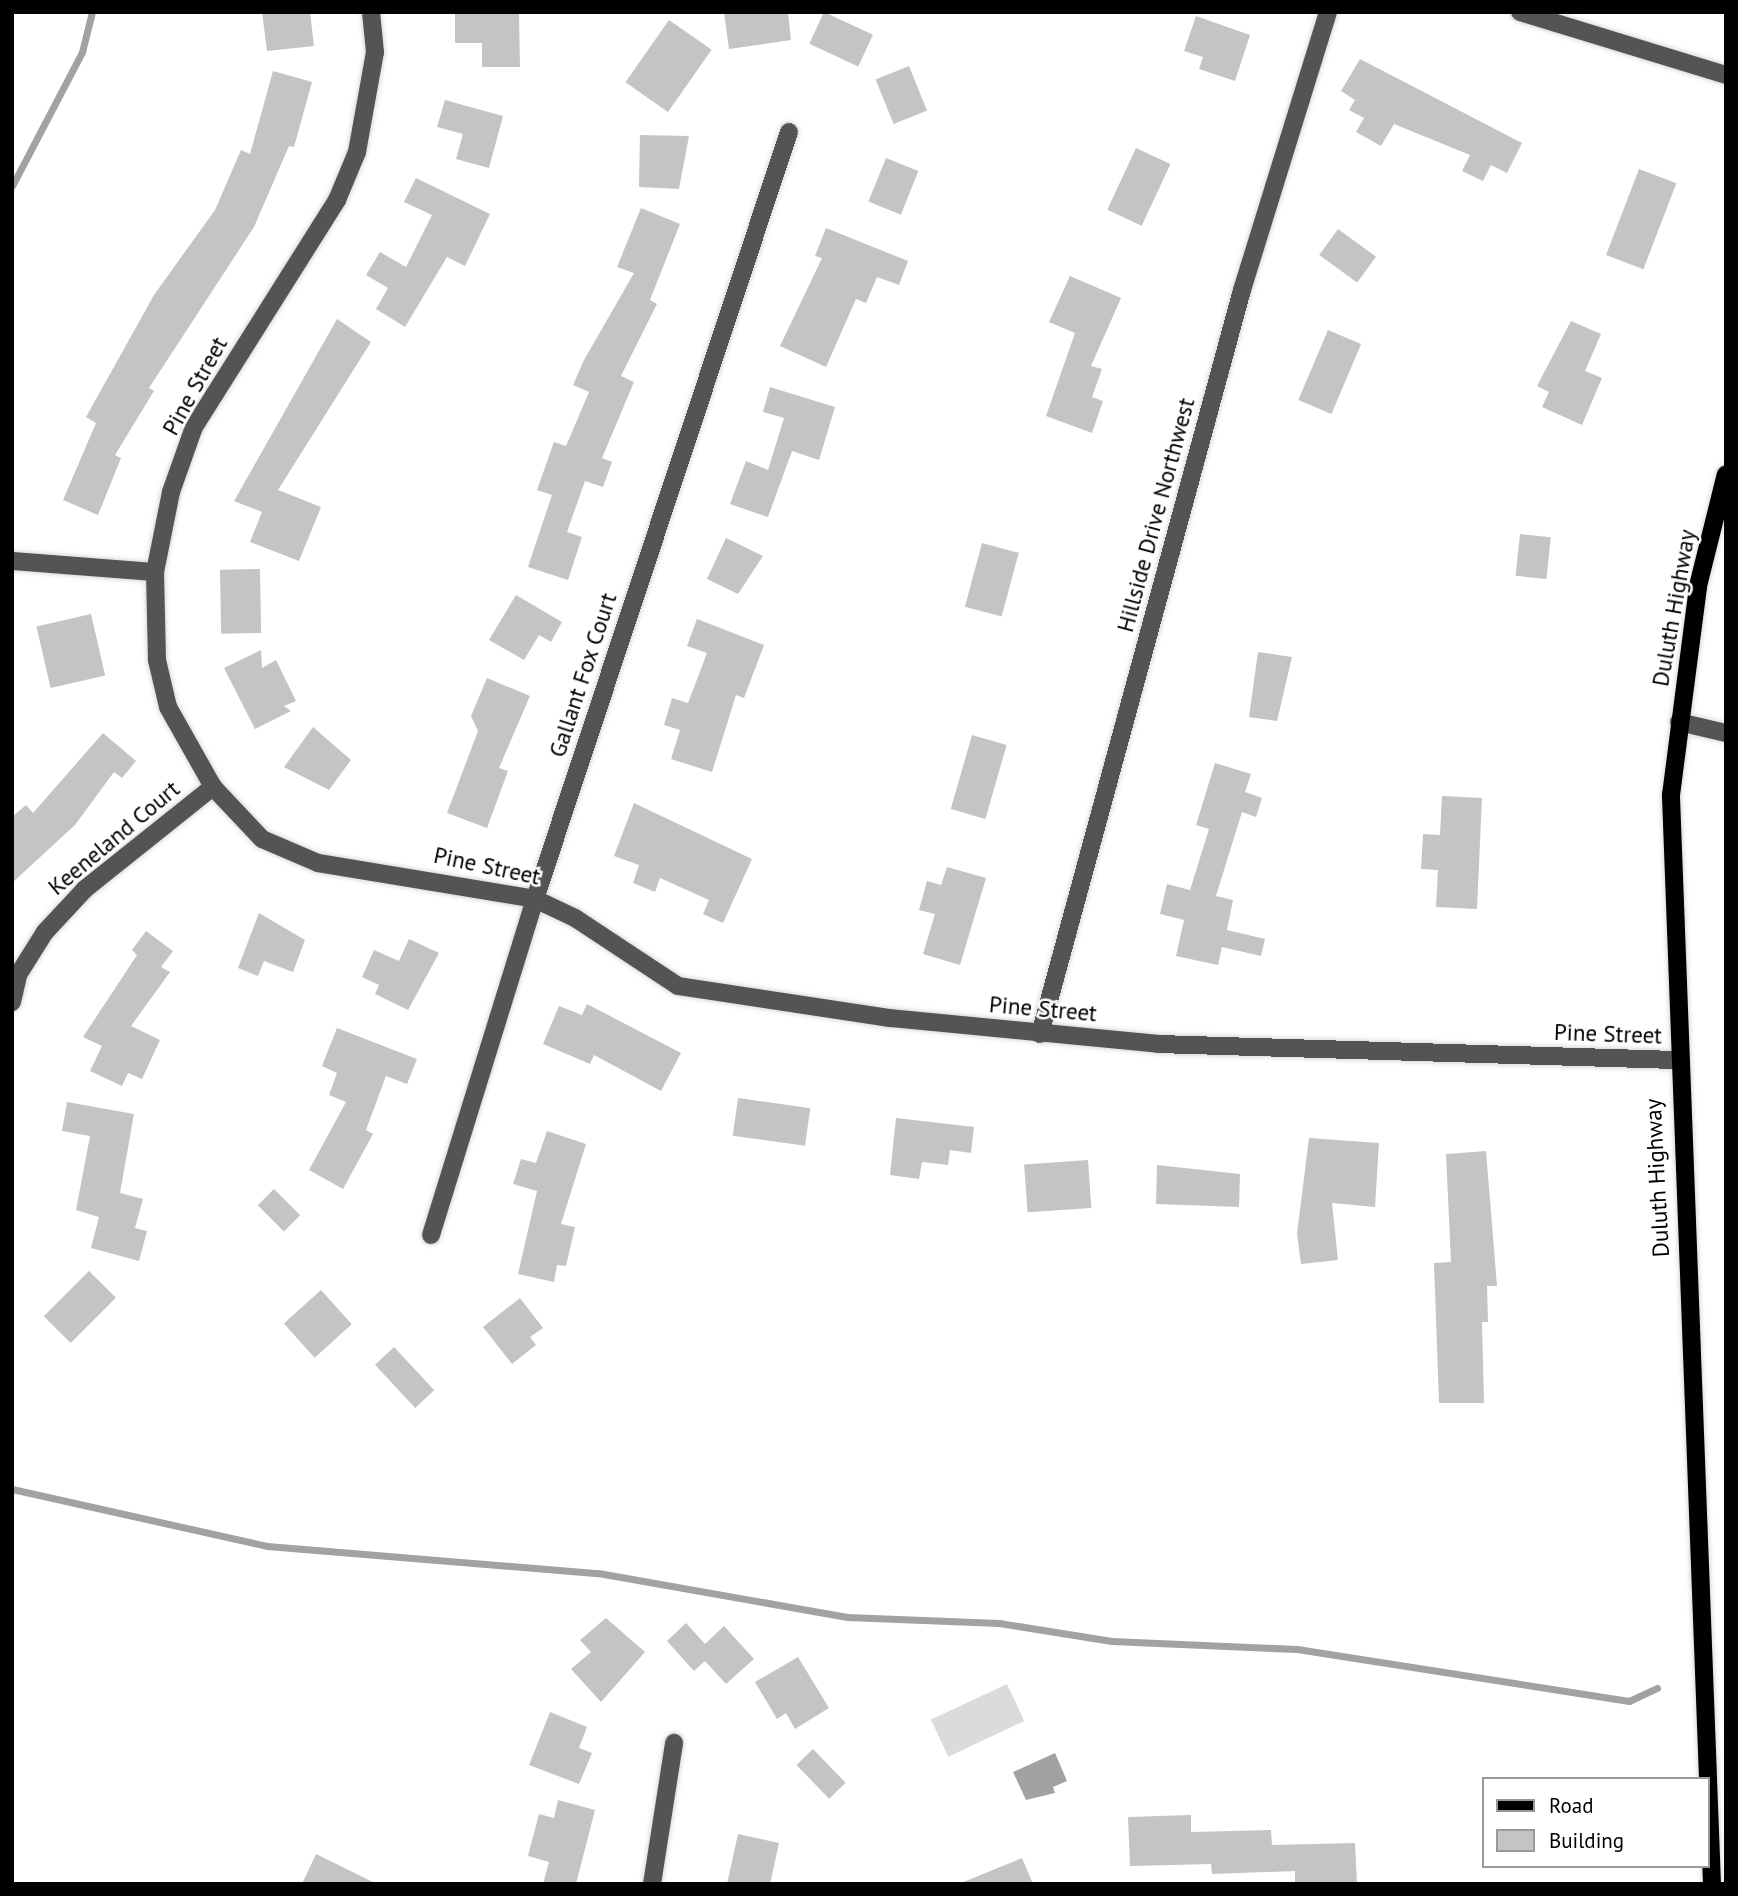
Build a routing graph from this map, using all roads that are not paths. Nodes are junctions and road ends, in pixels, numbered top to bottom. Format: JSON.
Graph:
{"nodes":[{"id":1,"x":371,"y":12,"type":"edge"},
{"id":2,"x":1328,"y":12,"type":"edge"},
{"id":3,"x":1520,"y":12,"type":"edge"},
{"id":4,"x":1726,"y":75,"type":"edge"},
{"id":5,"x":789,"y":132,"type":"dead end"},
{"id":6,"x":1726,"y":474,"type":"edge"},
{"id":7,"x":12,"y":561,"type":"edge"},
{"id":8,"x":155,"y":572,"type":"junction"},
{"id":9,"x":1679,"y":722,"type":"junction"},
{"id":10,"x":1726,"y":733,"type":"edge"},
{"id":11,"x":213,"y":787,"type":"junction"},
{"id":12,"x":535,"y":899,"type":"junction"},
{"id":13,"x":12,"y":1002,"type":"edge"},
{"id":14,"x":1040,"y":1034,"type":"junction"},
{"id":15,"x":1676,"y":1060,"type":"junction"},
{"id":16,"x":430,"y":1235,"type":"dead end"},
{"id":17,"x":674,"y":1743,"type":"dead end"},
{"id":18,"x":1707,"y":1777,"type":"edge"},
{"id":19,"x":1710,"y":1838,"type":"edge"},
{"id":20,"x":652,"y":1884,"type":"edge"},
{"id":21,"x":1712,"y":1884,"type":"edge"}],
"edges":[{"from":1,"to":8,"type":"street","name":"Pine Street"},
{"from":2,"to":14,"type":"street","name":"Hillside Drive Northwest"},
{"from":3,"to":4,"type":"street"},
{"from":5,"to":12,"type":"street","name":"Gallant Fox Court"},
{"from":6,"to":9,"type":"main road","name":"Duluth Highway"},
{"from":7,"to":8,"type":"street"},
{"from":8,"to":11,"type":"street","name":"Pine Street"},
{"from":9,"to":10,"type":"street"},
{"from":9,"to":15,"type":"main road","name":"Duluth Highway"},
{"from":11,"to":12,"type":"street","name":"Pine Street"},
{"from":11,"to":13,"type":"street","name":"Keeneland Court"},
{"from":12,"to":14,"type":"street","name":"Pine Street"},
{"from":12,"to":16,"type":"street","name":"Gallant Fox Court"},
{"from":14,"to":15,"type":"street","name":"Pine Street"},
{"from":15,"to":18,"type":"main road","name":"Duluth Highway"},
{"from":17,"to":20,"type":"street"},
{"from":19,"to":21,"type":"main road","name":"Duluth Highway"}]}
